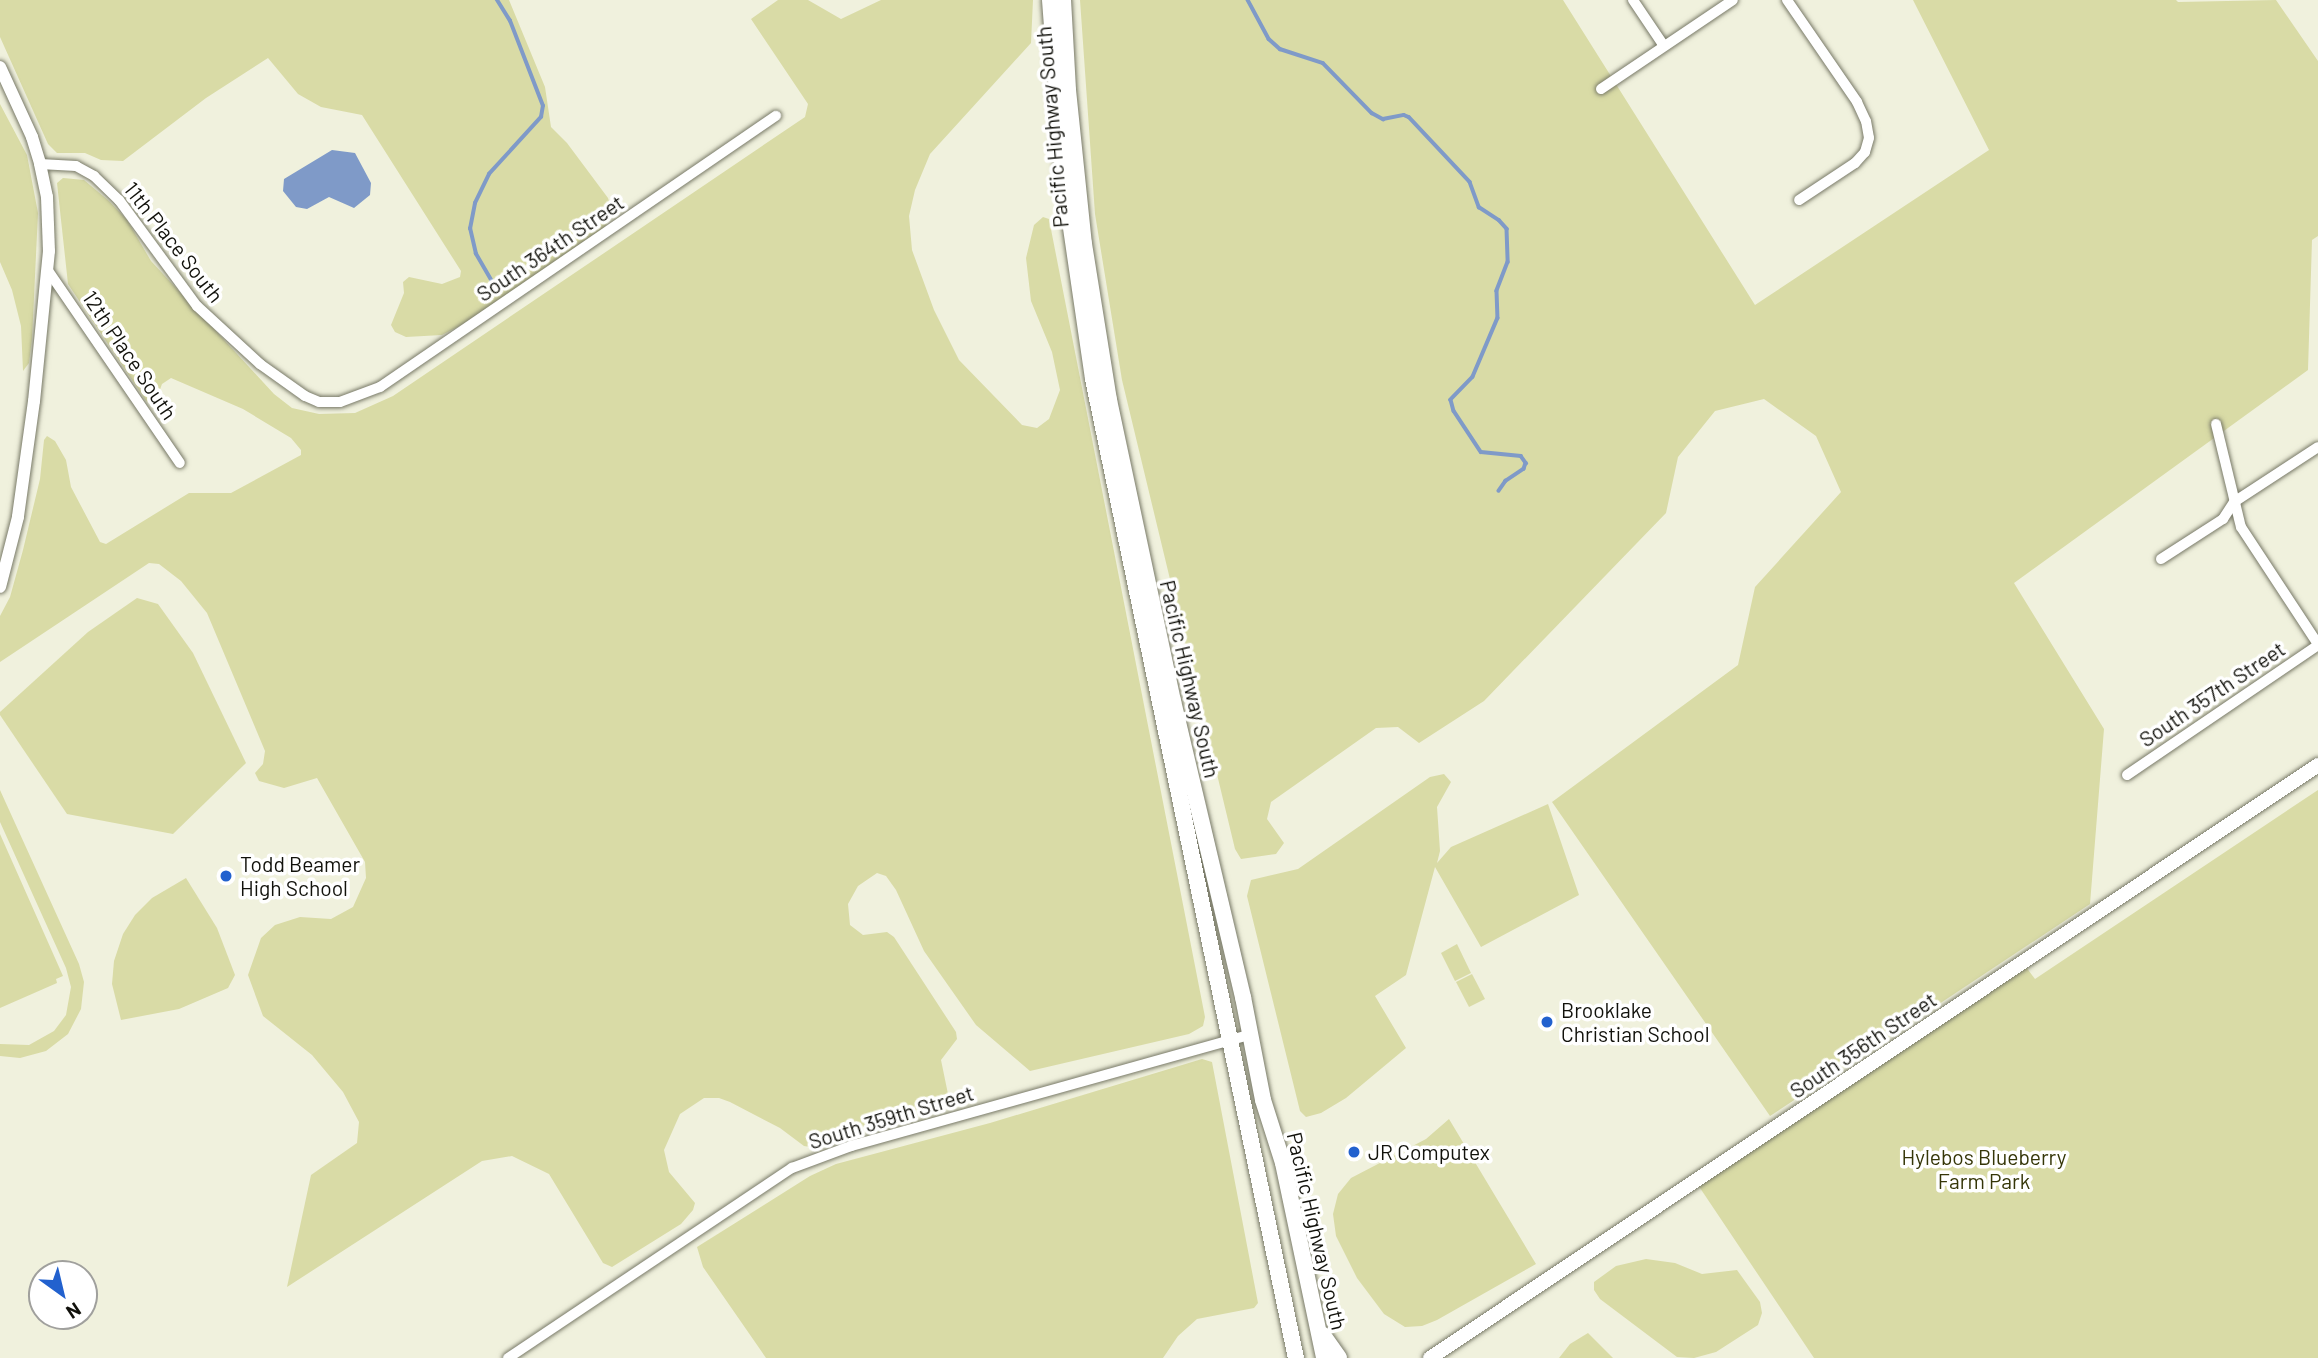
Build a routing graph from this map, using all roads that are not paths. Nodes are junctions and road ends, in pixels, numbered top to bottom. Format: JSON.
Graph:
{"nodes":[{"id":1,"x":1050,"y":0,"type":"edge"},
{"id":2,"x":1063,"y":0,"type":"edge"},
{"id":3,"x":1633,"y":0,"type":"edge"},
{"id":4,"x":1733,"y":0,"type":"edge"},
{"id":5,"x":1787,"y":0,"type":"edge"},
{"id":6,"x":1664,"y":46,"type":"junction"},
{"id":7,"x":0,"y":67,"type":"edge"},
{"id":8,"x":1601,"y":89,"type":"dead end"},
{"id":9,"x":776,"y":116,"type":"dead end"},
{"id":10,"x":40,"y":164,"type":"junction"},
{"id":11,"x":1798,"y":200,"type":"dead end"},
{"id":12,"x":47,"y":269,"type":"junction"},
{"id":13,"x":340,"y":402,"type":"joint"},
{"id":14,"x":2216,"y":424,"type":"dead end"},
{"id":15,"x":2318,"y":447,"type":"edge"},
{"id":16,"x":180,"y":463,"type":"dead end"},
{"id":17,"x":2234,"y":502,"type":"junction"},
{"id":18,"x":2161,"y":559,"type":"dead end"},
{"id":19,"x":0,"y":587,"type":"edge"},
{"id":20,"x":2318,"y":644,"type":"edge"},
{"id":21,"x":2318,"y":765,"type":"edge"},
{"id":22,"x":2127,"y":775,"type":"dead end"},
{"id":23,"x":1249,"y":1035,"type":"junction"},
{"id":24,"x":1231,"y":1039,"type":"junction"},
{"id":25,"x":1317,"y":1324,"type":"junction"},
{"id":26,"x":508,"y":1358,"type":"edge"},
{"id":27,"x":1296,"y":1358,"type":"edge"},
{"id":28,"x":1324,"y":1358,"type":"edge"},
{"id":29,"x":1339,"y":1358,"type":"edge"},
{"id":30,"x":1430,"y":1358,"type":"edge"}],
"edges":[{"from":1,"to":24,"type":"main road","name":"Pacific Highway South"},
{"from":2,"to":23,"type":"main road","name":"Pacific Highway South"},
{"from":3,"to":6,"type":"street"},
{"from":4,"to":6,"type":"street"},
{"from":5,"to":11,"type":"street"},
{"from":6,"to":8,"type":"street"},
{"from":7,"to":10,"type":"street"},
{"from":9,"to":13,"type":"street","name":"South 364th Street"},
{"from":10,"to":12,"type":"street"},
{"from":10,"to":13,"type":"street","name":"11th Place South"},
{"from":12,"to":16,"type":"street","name":"12th Place South"},
{"from":12,"to":19,"type":"street"},
{"from":14,"to":17,"type":"street"},
{"from":15,"to":17,"type":"street"},
{"from":17,"to":18,"type":"street"},
{"from":17,"to":20,"type":"street"},
{"from":20,"to":22,"type":"street","name":"South 357th Street"},
{"from":21,"to":30,"type":"main road","name":"South 356th Street"},
{"from":23,"to":24,"type":"street","name":"South 359th Street"},
{"from":23,"to":25,"type":"main road","name":"Pacific Highway South"},
{"from":24,"to":26,"type":"street","name":"South 359th Street"},
{"from":24,"to":27,"type":"main road","name":"Pacific Highway South"},
{"from":25,"to":28,"type":"main road","name":"Pacific Highway South"},
{"from":25,"to":29,"type":"main road"}]}
